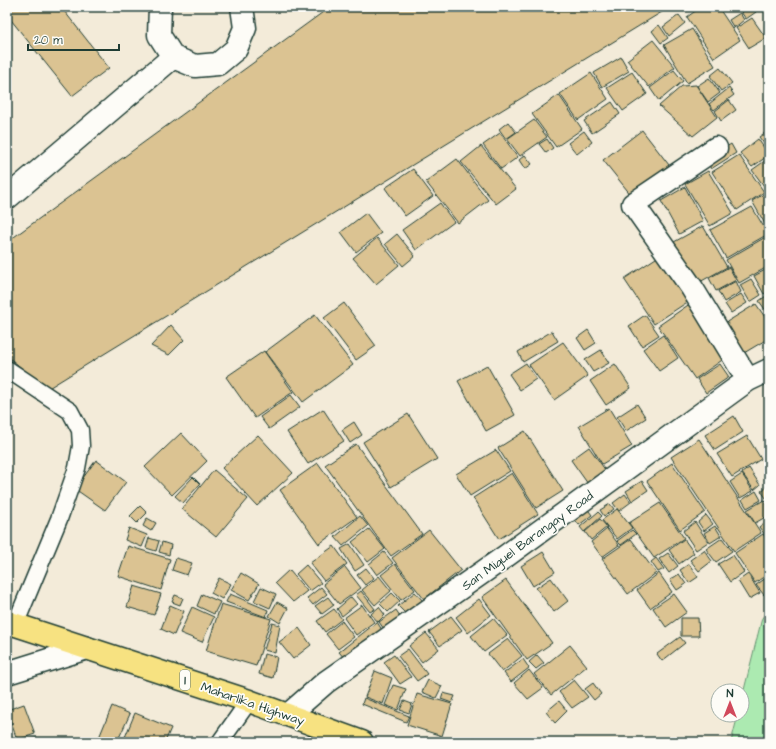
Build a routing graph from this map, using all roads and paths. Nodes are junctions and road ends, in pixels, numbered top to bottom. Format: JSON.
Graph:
{"nodes":[{"id":1,"x":242,"y":7,"type":"edge"},
{"id":2,"x":159,"y":8,"type":"edge"},
{"id":3,"x":173,"y":57,"type":"junction"},
{"id":4,"x":716,"y":148,"type":"dead end"},
{"id":5,"x":7,"y":198,"type":"edge"},
{"id":6,"x":7,"y":368,"type":"edge"},
{"id":7,"x":769,"y":370,"type":"edge"},
{"id":8,"x":748,"y":380,"type":"junction"},
{"id":9,"x":11,"y":624,"type":"edge"},
{"id":10,"x":87,"y":648,"type":"junction"},
{"id":11,"x":7,"y":673,"type":"edge"},
{"id":12,"x":249,"y":701,"type":"junction"},
{"id":13,"x":288,"y":715,"type":"junction"},
{"id":14,"x":220,"y":742,"type":"edge"},
{"id":15,"x":362,"y":742,"type":"edge"}],
"edges":[{"from":1,"to":3,"type":"street"},
{"from":2,"to":3,"type":"street"},
{"from":3,"to":5,"type":"street"},
{"from":4,"to":8,"type":"street"},
{"from":6,"to":9,"type":"lane"},
{"from":7,"to":8,"type":"street","name":"San Miguel Barangay Road"},
{"from":8,"to":13,"type":"street","name":"San Miguel Barangay Road"},
{"from":9,"to":10,"type":"highway","name":"Maharlika Highway","number":"1"},
{"from":10,"to":11,"type":"street"},
{"from":10,"to":12,"type":"highway","name":"Maharlika Highway","number":"1"},
{"from":12,"to":13,"type":"highway","name":"Maharlika Highway","number":"1"},
{"from":12,"to":14,"type":"lane"},
{"from":13,"to":15,"type":"highway","name":"Maharlika Highway","number":"1"}]}
